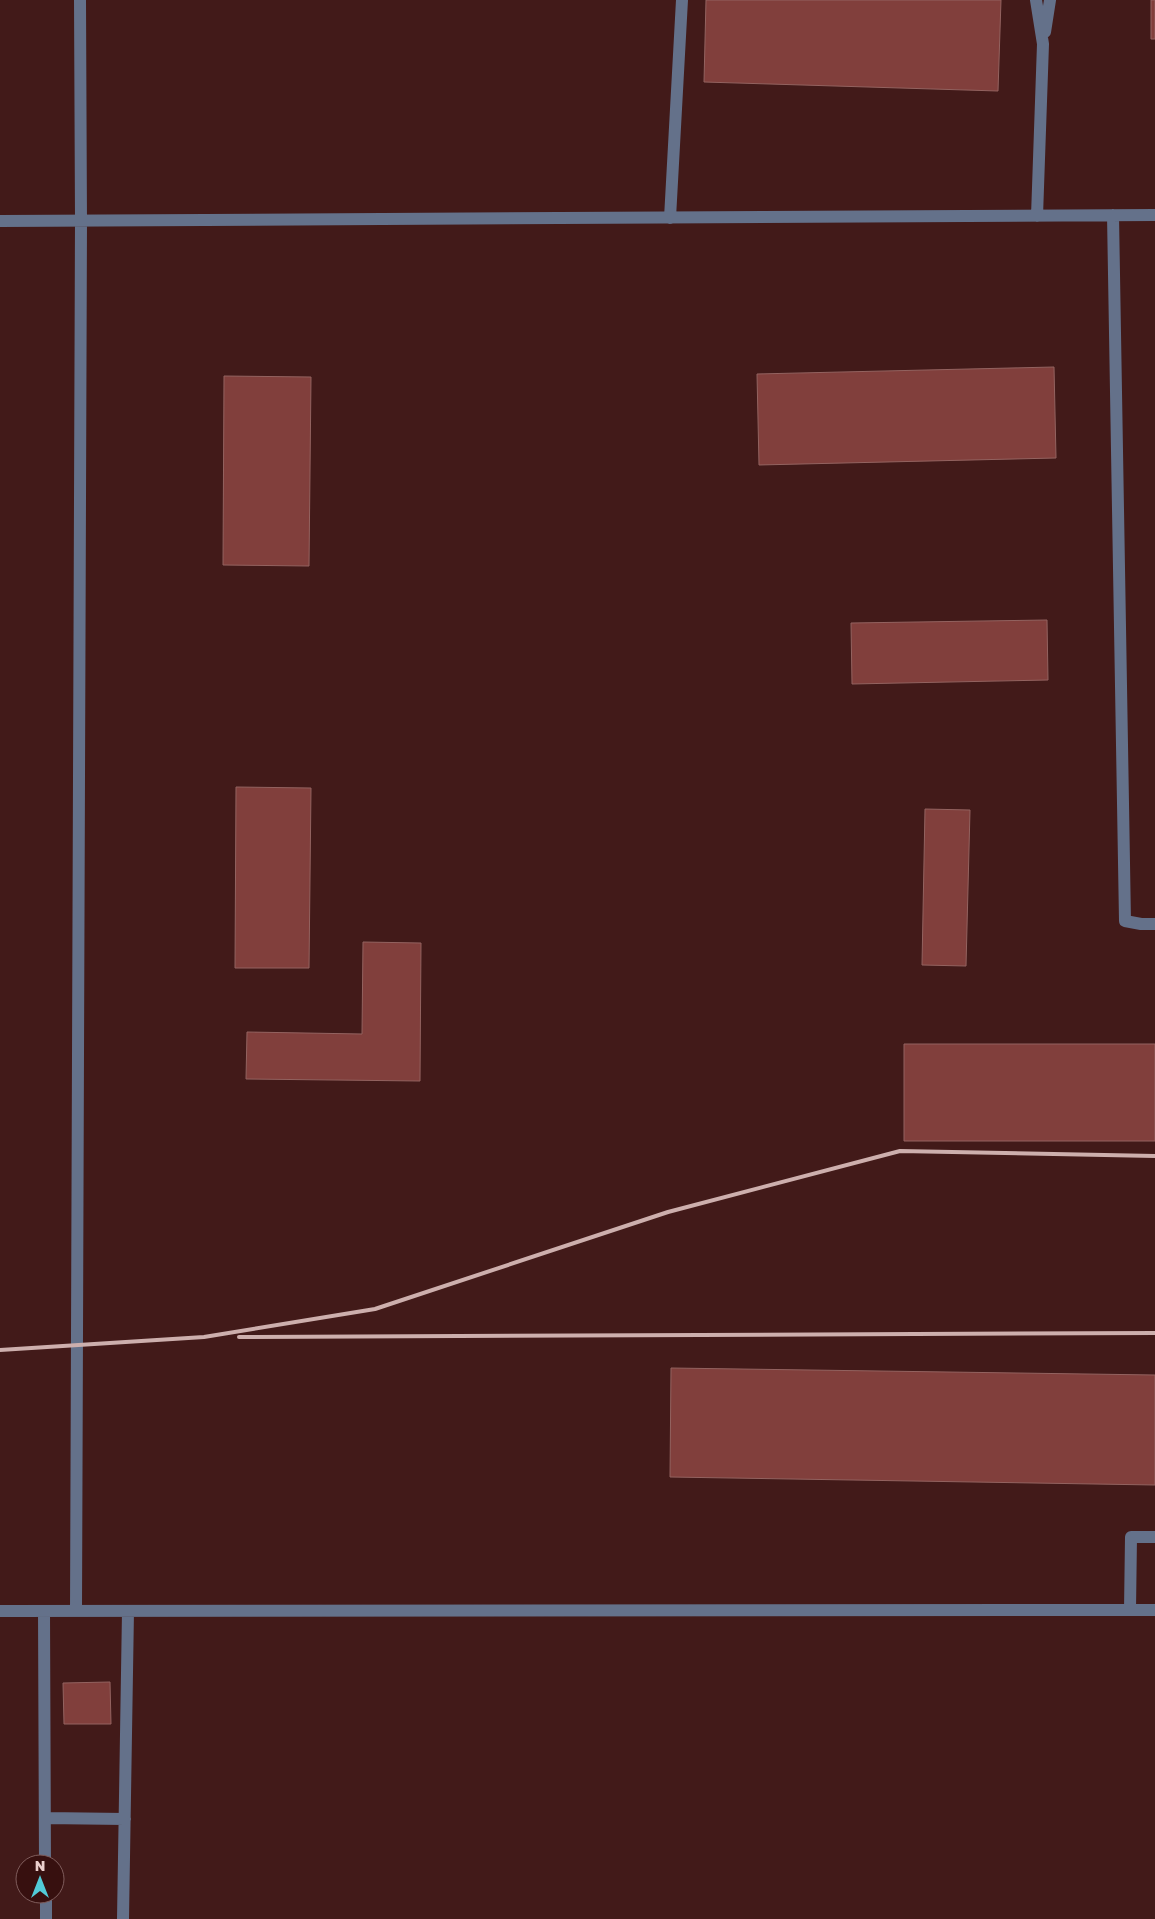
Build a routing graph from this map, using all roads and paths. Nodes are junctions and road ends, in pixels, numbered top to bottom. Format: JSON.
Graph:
{"nodes":[{"id":1,"x":80,"y":0,"type":"edge"},
{"id":2,"x":682,"y":0,"type":"edge"},
{"id":3,"x":1036,"y":0,"type":"edge"},
{"id":4,"x":1050,"y":0,"type":"edge"},
{"id":5,"x":1043,"y":44,"type":"junction"},
{"id":6,"x":1113,"y":215,"type":"junction"},
{"id":7,"x":1155,"y":215,"type":"edge"},
{"id":8,"x":1037,"y":216,"type":"junction"},
{"id":9,"x":670,"y":218,"type":"junction"},
{"id":10,"x":0,"y":221,"type":"edge"},
{"id":11,"x":81,"y":221,"type":"junction"},
{"id":12,"x":1155,"y":924,"type":"edge"},
{"id":13,"x":1155,"y":1537,"type":"edge"},
{"id":14,"x":1130,"y":1610,"type":"junction"},
{"id":15,"x":1155,"y":1610,"type":"edge"},
{"id":16,"x":0,"y":1611,"type":"edge"},
{"id":17,"x":44,"y":1611,"type":"junction"},
{"id":18,"x":76,"y":1611,"type":"junction"},
{"id":19,"x":128,"y":1611,"type":"junction"},
{"id":20,"x":45,"y":1818,"type":"junction"},
{"id":21,"x":124,"y":1819,"type":"junction"},
{"id":22,"x":46,"y":1854,"type":"edge"},
{"id":23,"x":46,"y":1904,"type":"edge"},
{"id":24,"x":46,"y":1919,"type":"edge"},
{"id":25,"x":123,"y":1919,"type":"edge"}],
"edges":[{"from":1,"to":11,"type":"lane"},
{"from":2,"to":9,"type":"lane"},
{"from":3,"to":5,"type":"lane"},
{"from":4,"to":5,"type":"lane"},
{"from":5,"to":8,"type":"lane"},
{"from":6,"to":7,"type":"lane"},
{"from":6,"to":8,"type":"lane"},
{"from":6,"to":12,"type":"lane"},
{"from":8,"to":9,"type":"lane"},
{"from":9,"to":11,"type":"lane"},
{"from":10,"to":11,"type":"lane"},
{"from":11,"to":18,"type":"lane"},
{"from":13,"to":14,"type":"lane"},
{"from":14,"to":15,"type":"lane"},
{"from":14,"to":19,"type":"lane"},
{"from":16,"to":17,"type":"lane"},
{"from":17,"to":18,"type":"lane"},
{"from":17,"to":20,"type":"lane"},
{"from":18,"to":19,"type":"lane"},
{"from":19,"to":21,"type":"lane"},
{"from":20,"to":21,"type":"lane"},
{"from":20,"to":22,"type":"lane"},
{"from":21,"to":25,"type":"lane"},
{"from":23,"to":24,"type":"lane"}]}
